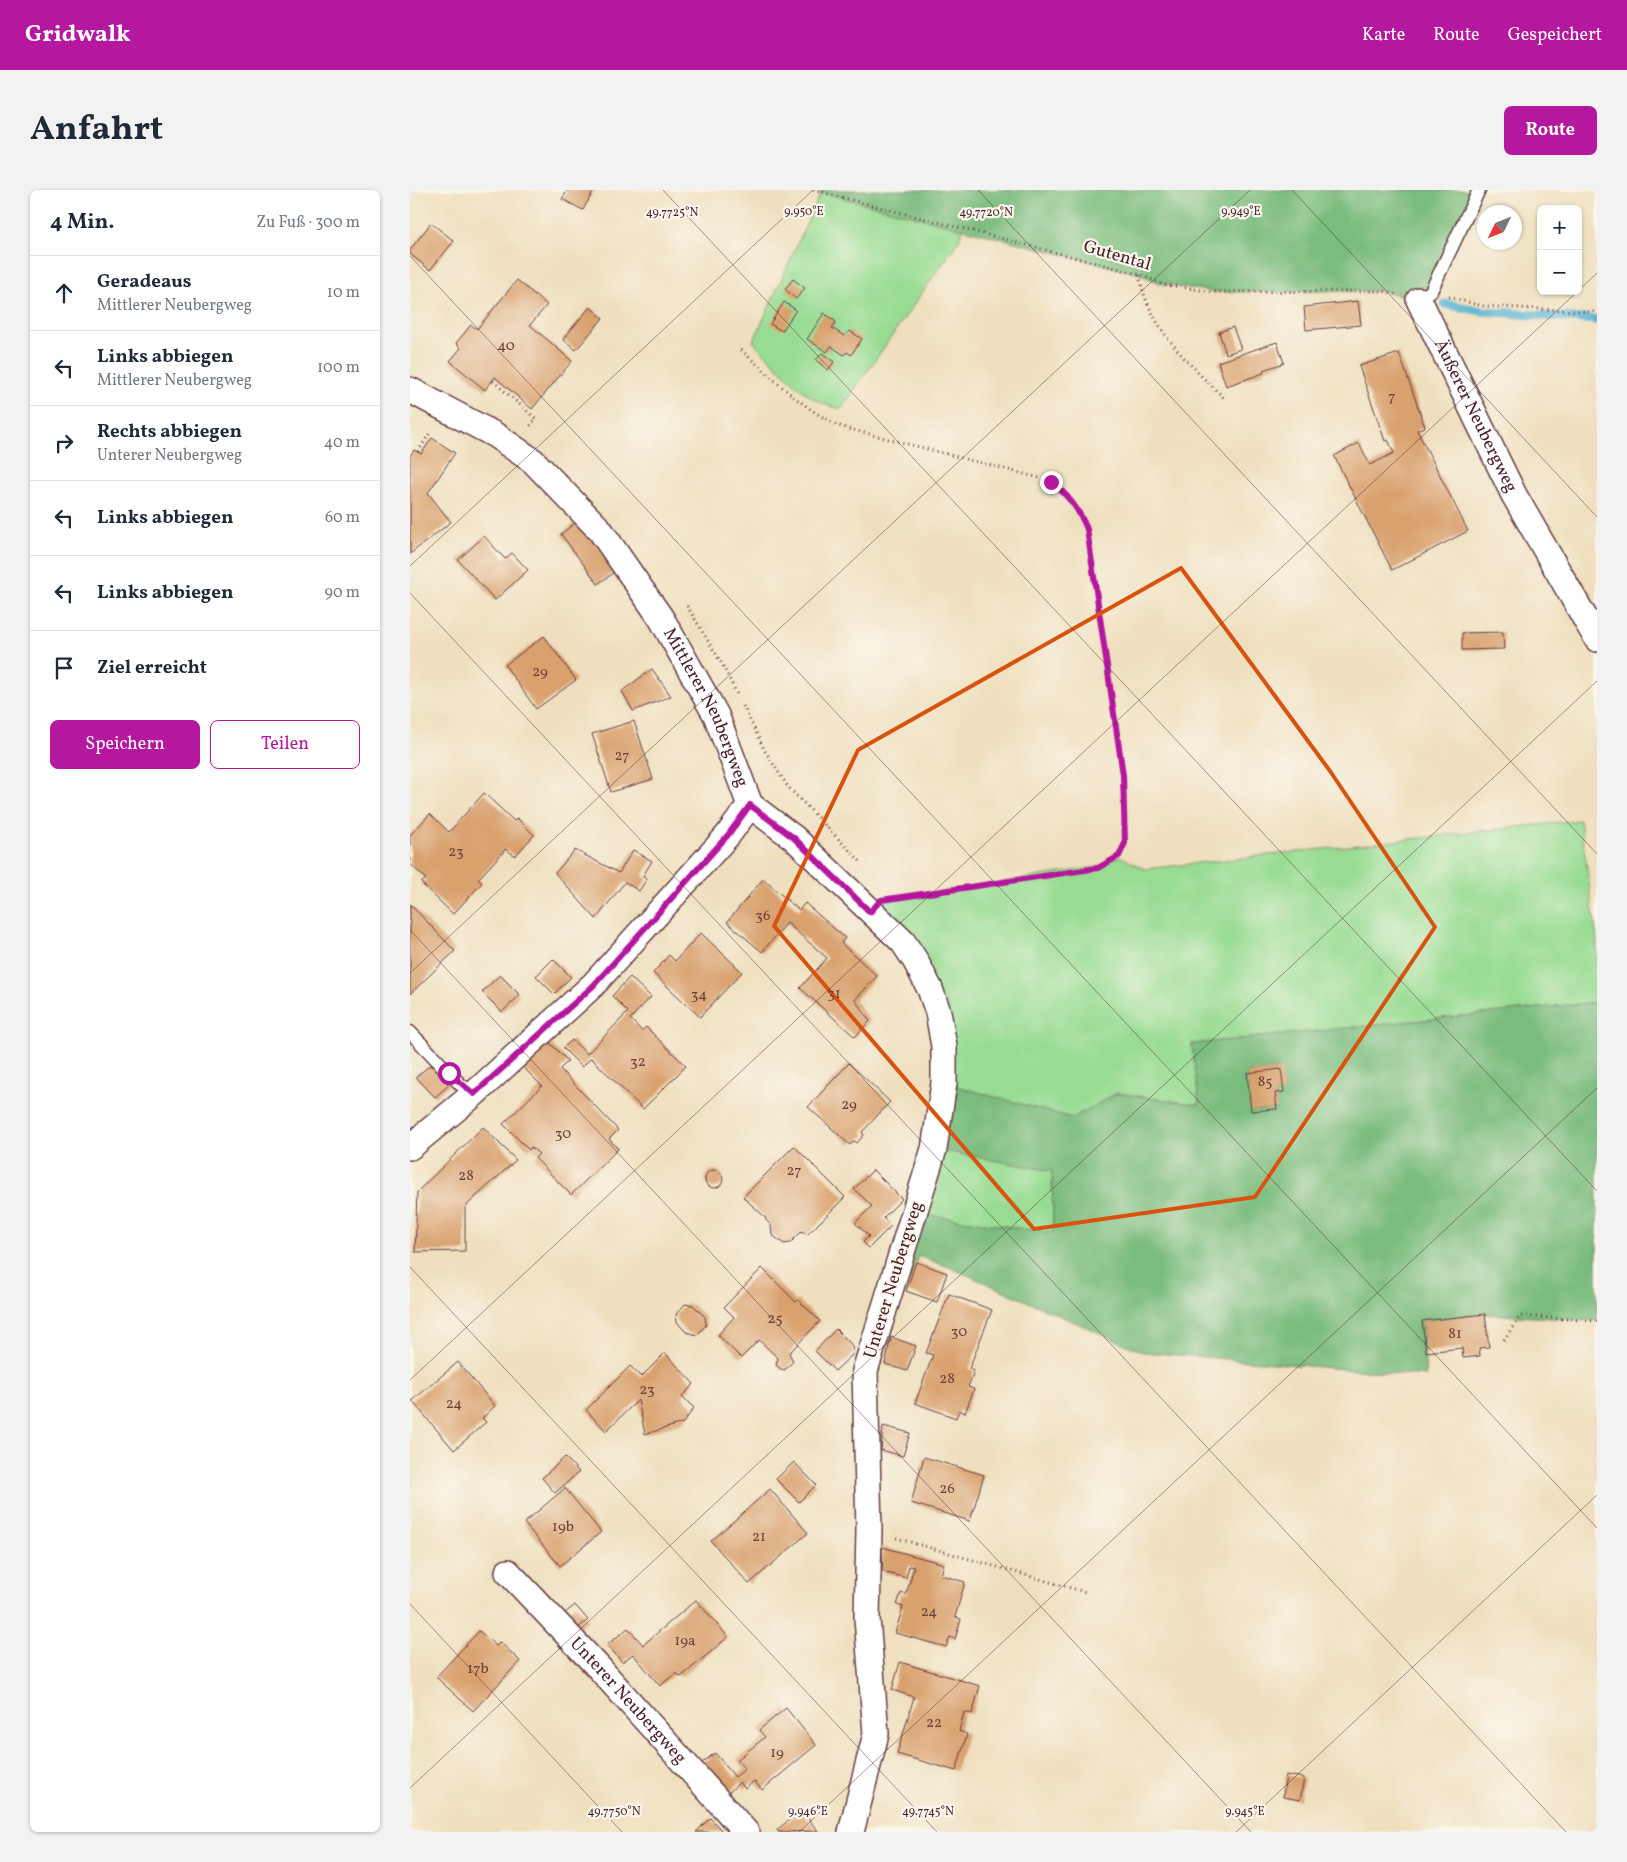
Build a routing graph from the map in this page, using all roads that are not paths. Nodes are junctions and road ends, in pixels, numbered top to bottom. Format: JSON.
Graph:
{"nodes":[{"id":1,"x":1479,"y":190,"type":"edge"},
{"id":2,"x":1430,"y":298,"type":"joint"},
{"id":3,"x":410,"y":390,"type":"edge"},
{"id":4,"x":1597,"y":639,"type":"edge"},
{"id":5,"x":750,"y":805,"type":"junction"},
{"id":6,"x":410,"y":1032,"type":"edge"},
{"id":7,"x":474,"y":1094,"type":"junction"},
{"id":8,"x":410,"y":1147,"type":"edge"},
{"id":9,"x":508,"y":1572,"type":"dead end"},
{"id":10,"x":746,"y":1832,"type":"edge"},
{"id":11,"x":851,"y":1832,"type":"edge"}],
"edges":[{"from":1,"to":2,"type":"lane"},
{"from":2,"to":4,"type":"street","name":"Äußerer Neubergweg"},
{"from":3,"to":5,"type":"street","name":"Mittlerer Neubergweg"},
{"from":5,"to":7,"type":"street","name":"Mittlerer Neubergweg"},
{"from":5,"to":11,"type":"street","name":"Unterer Neubergweg"},
{"from":6,"to":7,"type":"lane"},
{"from":7,"to":8,"type":"street","name":"Mittlerer Neubergweg"},
{"from":9,"to":10,"type":"street","name":"Unterer Neubergweg"}]}
